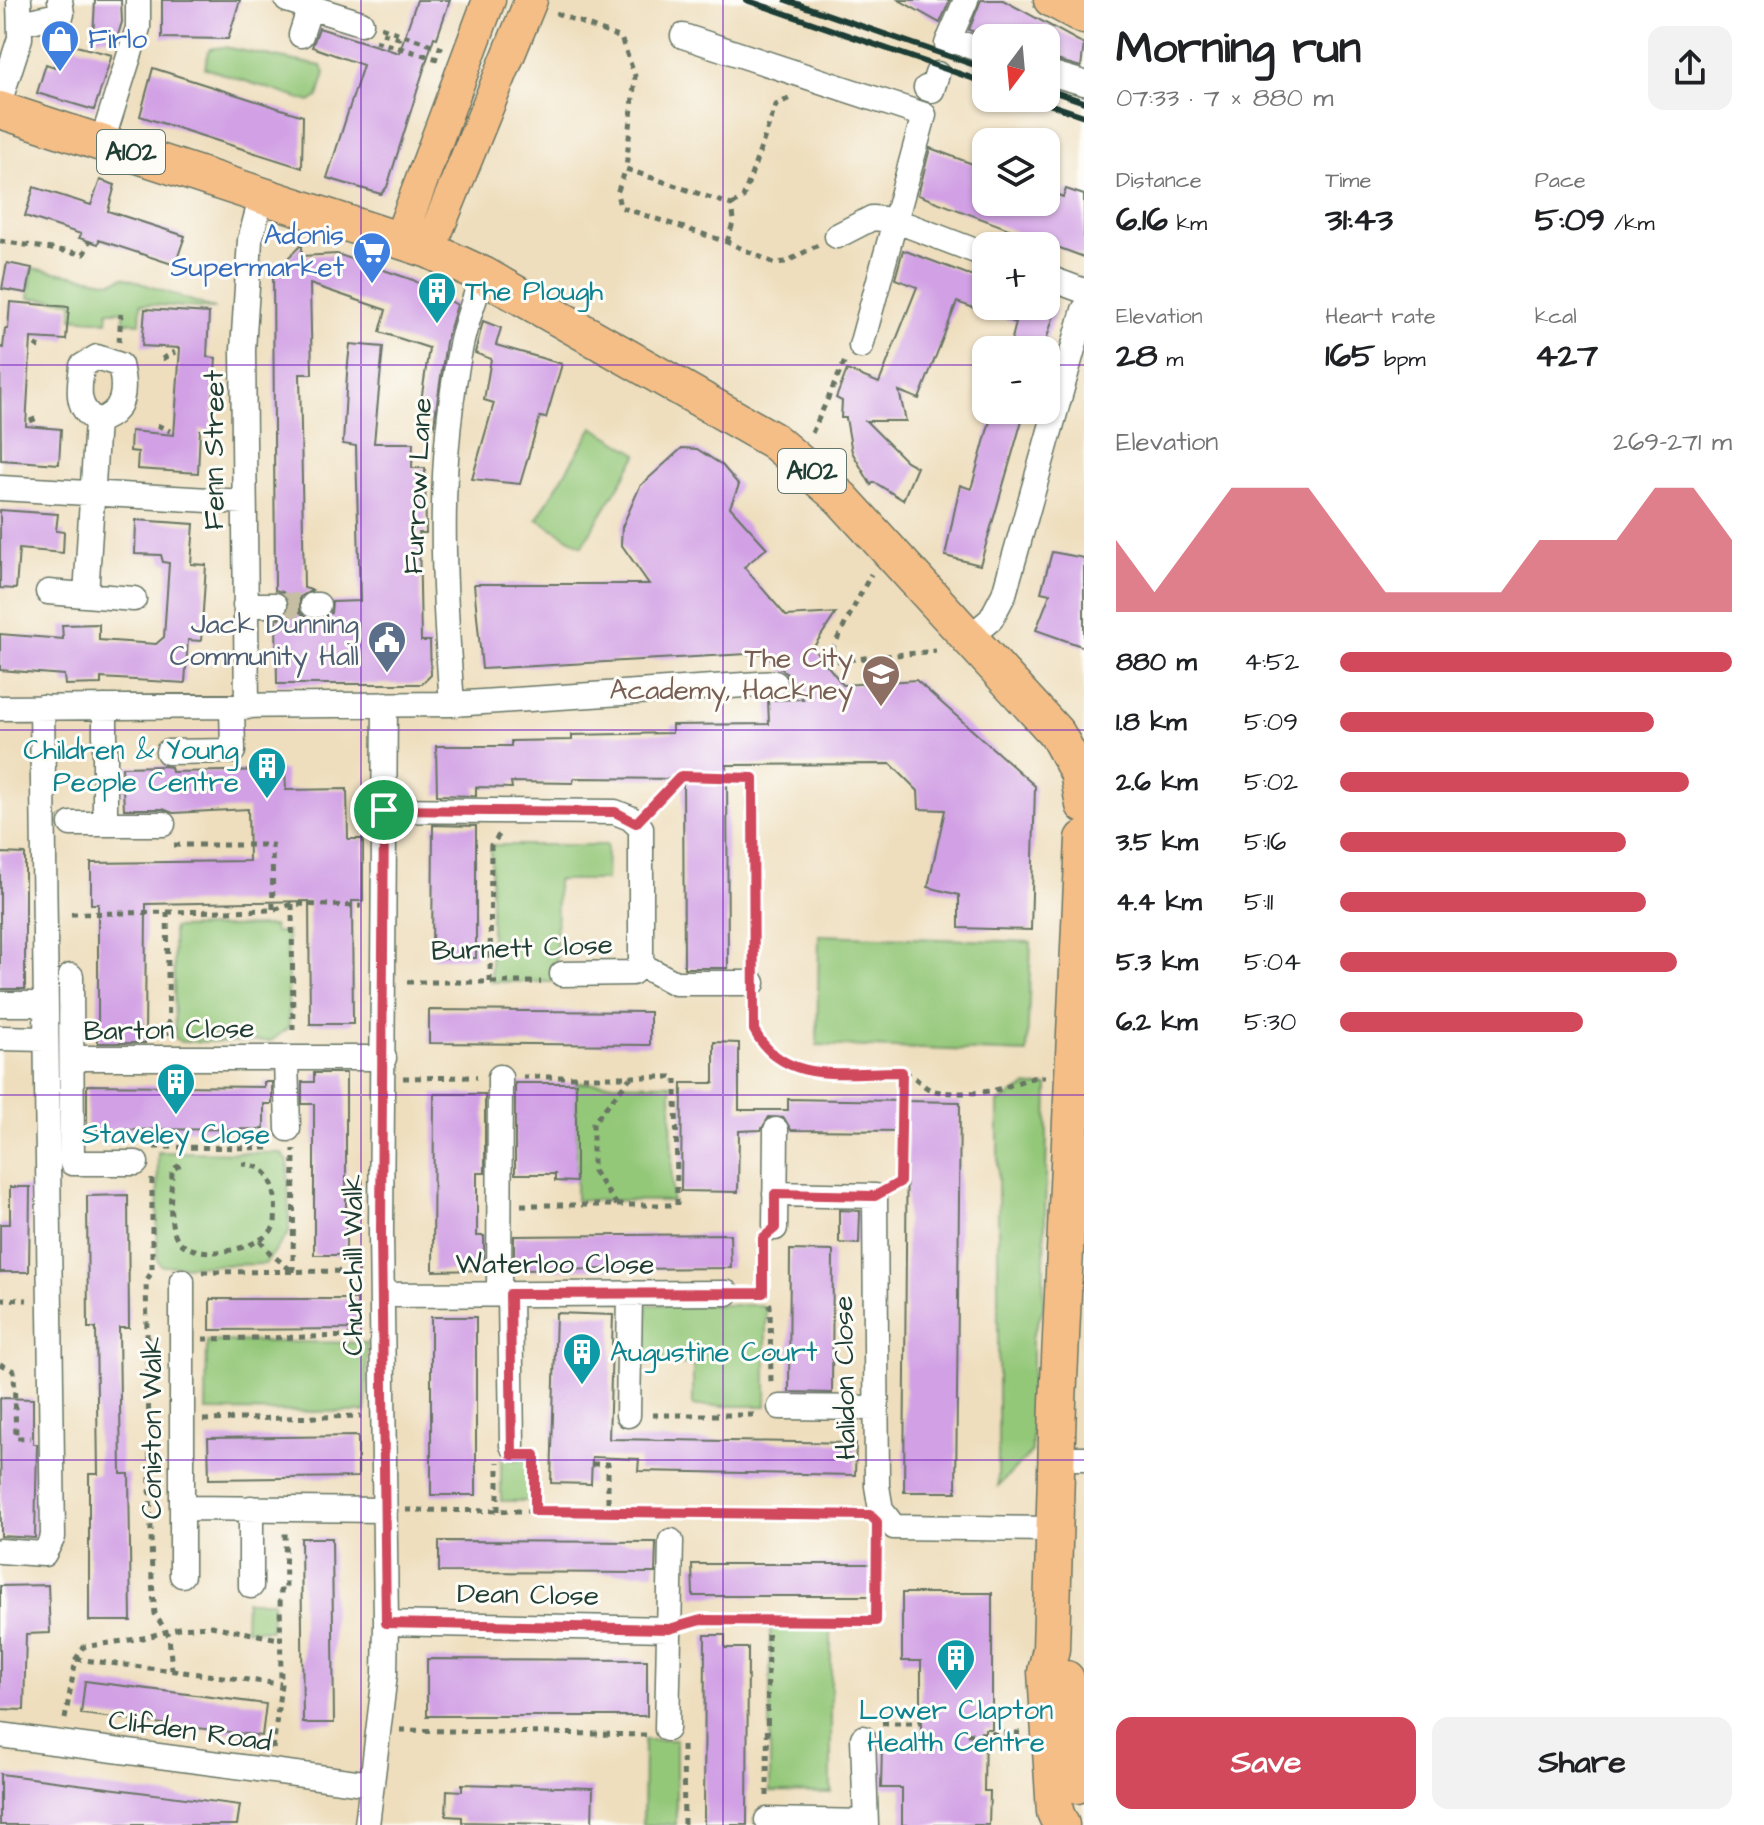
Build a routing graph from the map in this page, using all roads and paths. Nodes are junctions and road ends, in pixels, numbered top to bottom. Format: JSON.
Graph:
{"nodes":[{"id":1,"x":60,"y":0,"type":"edge"},
{"id":2,"x":138,"y":0,"type":"edge"},
{"id":3,"x":489,"y":0,"type":"edge"},
{"id":4,"x":531,"y":0,"type":"edge"},
{"id":5,"x":966,"y":0,"type":"edge"},
{"id":6,"x":1050,"y":0,"type":"edge"},
{"id":7,"x":298,"y":4,"type":"edge"},
{"id":8,"x":20,"y":12,"type":"edge"},
{"id":9,"x":1084,"y":18,"type":"edge"},
{"id":10,"x":584,"y":23,"type":"dead end"},
{"id":11,"x":367,"y":31,"type":"junction"},
{"id":12,"x":400,"y":33,"type":"junction"},
{"id":13,"x":301,"y":35,"type":"dead end"},
{"id":14,"x":683,"y":36,"type":"dead end"},
{"id":15,"x":972,"y":48,"type":"edge"},
{"id":16,"x":448,"y":51,"type":"dead end"},
{"id":17,"x":448,"y":62,"type":"dead end"},
{"id":18,"x":803,"y":74,"type":"junction"},
{"id":19,"x":1060,"y":76,"type":"edge"},
{"id":20,"x":1084,"y":83,"type":"edge"},
{"id":21,"x":0,"y":100,"type":"edge"},
{"id":22,"x":0,"y":110,"type":"edge"},
{"id":23,"x":102,"y":142,"type":"junction"},
{"id":24,"x":626,"y":169,"type":"junction"},
{"id":25,"x":262,"y":195,"type":"junction"},
{"id":26,"x":732,"y":205,"type":"junction"},
{"id":27,"x":894,"y":220,"type":"junction"},
{"id":28,"x":837,"y":236,"type":"joint"},
{"id":29,"x":0,"y":241,"type":"edge"},
{"id":30,"x":89,"y":241,"type":"dead end"},
{"id":31,"x":727,"y":242,"type":"junction"},
{"id":32,"x":414,"y":246,"type":"junction"},
{"id":33,"x":972,"y":250,"type":"edge"},
{"id":34,"x":483,"y":275,"type":"junction"},
{"id":35,"x":1060,"y":282,"type":"edge"},
{"id":36,"x":1084,"y":291,"type":"edge"},
{"id":37,"x":1084,"y":310,"type":"edge"},
{"id":38,"x":121,"y":314,"type":"dead end"},
{"id":39,"x":120,"y":326,"type":"dead end"},
{"id":40,"x":35,"y":344,"type":"dead end"},
{"id":41,"x":861,"y":346,"type":"joint"},
{"id":42,"x":44,"y":350,"type":"dead end"},
{"id":43,"x":175,"y":352,"type":"dead end"},
{"id":44,"x":162,"y":359,"type":"dead end"},
{"id":45,"x":40,"y":417,"type":"dead end"},
{"id":46,"x":30,"y":421,"type":"dead end"},
{"id":47,"x":97,"y":421,"type":"dead end"},
{"id":48,"x":157,"y":425,"type":"dead end"},
{"id":49,"x":170,"y":431,"type":"dead end"},
{"id":50,"x":812,"y":433,"type":"dead end"},
{"id":51,"x":0,"y":488,"type":"edge"},
{"id":52,"x":93,"y":495,"type":"junction"},
{"id":53,"x":244,"y":502,"type":"junction"},
{"id":54,"x":873,"y":571,"type":"dead end"},
{"id":55,"x":48,"y":592,"type":"dead end"},
{"id":56,"x":86,"y":595,"type":"junction"},
{"id":57,"x":134,"y":599,"type":"dead end"},
{"id":58,"x":245,"y":605,"type":"junction"},
{"id":59,"x":275,"y":605,"type":"tunnel mouth"},
{"id":60,"x":956,"y":647,"type":"junction"},
{"id":61,"x":775,"y":683,"type":"dead end"},
{"id":62,"x":385,"y":704,"type":"junction"},
{"id":63,"x":452,"y":704,"type":"junction"},
{"id":64,"x":42,"y":707,"type":"junction"},
{"id":65,"x":105,"y":707,"type":"junction"},
{"id":66,"x":240,"y":707,"type":"junction"},
{"id":67,"x":0,"y":708,"type":"edge"},
{"id":68,"x":168,"y":752,"type":"dead end"},
{"id":69,"x":1084,"y":803,"type":"edge"},
{"id":70,"x":384,"y":810,"type":"junction"},
{"id":71,"x":504,"y":811,"type":"junction"},
{"id":72,"x":636,"y":823,"type":"junction"},
{"id":73,"x":71,"y":824,"type":"dead end"},
{"id":74,"x":105,"y":824,"type":"junction"},
{"id":75,"x":164,"y":835,"type":"joint"},
{"id":76,"x":1084,"y":839,"type":"edge"},
{"id":77,"x":292,"y":904,"type":"junction"},
{"id":78,"x":370,"y":906,"type":"dead end"},
{"id":79,"x":273,"y":910,"type":"junction"},
{"id":80,"x":167,"y":912,"type":"junction"},
{"id":81,"x":71,"y":914,"type":"dead end"},
{"id":82,"x":641,"y":965,"type":"junction"},
{"id":83,"x":562,"y":974,"type":"joint"},
{"id":84,"x":71,"y":976,"type":"dead end"},
{"id":85,"x":403,"y":982,"type":"dead end"},
{"id":86,"x":490,"y":982,"type":"junction"},
{"id":87,"x":753,"y":983,"type":"junction"},
{"id":88,"x":1081,"y":992,"type":"edge"},
{"id":89,"x":0,"y":1004,"type":"edge"},
{"id":90,"x":45,"y":1004,"type":"junction"},
{"id":91,"x":0,"y":1038,"type":"edge"},
{"id":92,"x":45,"y":1039,"type":"junction"},
{"id":93,"x":169,"y":1057,"type":"junction"},
{"id":94,"x":72,"y":1058,"type":"junction"},
{"id":95,"x":384,"y":1058,"type":"junction"},
{"id":96,"x":290,"y":1059,"type":"junction"},
{"id":97,"x":902,"y":1072,"type":"junction"},
{"id":98,"x":423,"y":1077,"type":"dead end"},
{"id":99,"x":500,"y":1077,"type":"junction"},
{"id":100,"x":631,"y":1077,"type":"junction"},
{"id":101,"x":1054,"y":1077,"type":"dead end"},
{"id":102,"x":288,"y":1129,"type":"dead end"},
{"id":103,"x":776,"y":1130,"type":"dead end"},
{"id":104,"x":136,"y":1163,"type":"dead end"},
{"id":105,"x":242,"y":1164,"type":"dead end"},
{"id":106,"x":180,"y":1165,"type":"dead end"},
{"id":107,"x":775,"y":1194,"type":"junction"},
{"id":108,"x":875,"y":1196,"type":"junction"},
{"id":109,"x":500,"y":1205,"type":"junction"},
{"id":110,"x":617,"y":1205,"type":"junction"},
{"id":111,"x":775,"y":1228,"type":"joint"},
{"id":112,"x":260,"y":1240,"type":"junction"},
{"id":113,"x":373,"y":1271,"type":"dead end"},
{"id":114,"x":152,"y":1272,"type":"junction"},
{"id":115,"x":293,"y":1272,"type":"junction"},
{"id":116,"x":182,"y":1275,"type":"junction"},
{"id":117,"x":727,"y":1293,"type":"joint"},
{"id":118,"x":763,"y":1293,"type":"junction"},
{"id":119,"x":504,"y":1294,"type":"junction"},
{"id":120,"x":630,"y":1294,"type":"junction"},
{"id":121,"x":383,"y":1295,"type":"junction"},
{"id":122,"x":1073,"y":1318,"type":"edge"},
{"id":123,"x":373,"y":1336,"type":"dead end"},
{"id":124,"x":182,"y":1339,"type":"junction"},
{"id":125,"x":0,"y":1364,"type":"edge"},
{"id":126,"x":774,"y":1404,"type":"junction"},
{"id":127,"x":875,"y":1408,"type":"junction"},
{"id":128,"x":638,"y":1415,"type":"joint"},
{"id":129,"x":374,"y":1416,"type":"dead end"},
{"id":130,"x":182,"y":1421,"type":"junction"},
{"id":131,"x":51,"y":1438,"type":"junction"},
{"id":132,"x":512,"y":1450,"type":"junction"},
{"id":133,"x":1070,"y":1458,"type":"edge"},
{"id":134,"x":592,"y":1464,"type":"dead end"},
{"id":135,"x":182,"y":1508,"type":"junction"},
{"id":136,"x":251,"y":1508,"type":"junction"},
{"id":137,"x":285,"y":1509,"type":"junction"},
{"id":138,"x":385,"y":1510,"type":"junction"},
{"id":139,"x":498,"y":1511,"type":"junction"},
{"id":140,"x":535,"y":1511,"type":"junction"},
{"id":141,"x":608,"y":1512,"type":"junction"},
{"id":142,"x":870,"y":1515,"type":"dead end"},
{"id":143,"x":1054,"y":1529,"type":"junction"},
{"id":144,"x":886,"y":1535,"type":"junction"},
{"id":145,"x":671,"y":1541,"type":"dead end"},
{"id":146,"x":0,"y":1551,"type":"edge"},
{"id":147,"x":182,"y":1575,"type":"dead end"},
{"id":148,"x":251,"y":1586,"type":"dead end"},
{"id":149,"x":768,"y":1620,"type":"junction"},
{"id":150,"x":386,"y":1623,"type":"junction"},
{"id":151,"x":669,"y":1629,"type":"junction"},
{"id":152,"x":165,"y":1631,"type":"junction"},
{"id":153,"x":279,"y":1639,"type":"junction"},
{"id":154,"x":76,"y":1659,"type":"junction"},
{"id":155,"x":172,"y":1670,"type":"junction"},
{"id":156,"x":281,"y":1684,"type":"junction"},
{"id":157,"x":921,"y":1723,"type":"dead end"},
{"id":158,"x":1064,"y":1729,"type":"edge"},
{"id":159,"x":395,"y":1730,"type":"dead end"},
{"id":160,"x":870,"y":1730,"type":"joint"},
{"id":161,"x":667,"y":1734,"type":"junction"},
{"id":162,"x":967,"y":1734,"type":"dead end"},
{"id":163,"x":0,"y":1735,"type":"edge"},
{"id":164,"x":61,"y":1743,"type":"junction"},
{"id":165,"x":271,"y":1774,"type":"junction"},
{"id":166,"x":371,"y":1784,"type":"junction"},
{"id":167,"x":1079,"y":1787,"type":"edge"},
{"id":168,"x":767,"y":1820,"type":"joint"},
{"id":169,"x":866,"y":1824,"type":"edge"},
{"id":170,"x":367,"y":1825,"type":"edge"},
{"id":171,"x":684,"y":1825,"type":"edge"},
{"id":172,"x":1062,"y":1825,"type":"edge"}],
"edges":[{"from":1,"to":8,"type":"street"},
{"from":2,"to":23,"type":"street"},
{"from":3,"to":32,"type":"main road"},
{"from":4,"to":32,"type":"main road"},
{"from":5,"to":15,"type":"street"},
{"from":6,"to":9,"type":"main road"},
{"from":7,"to":11,"type":"street"},
{"from":7,"to":13,"type":"street"},
{"from":8,"to":21,"type":"street"},
{"from":10,"to":24,"type":"path"},
{"from":11,"to":12,"type":"path"},
{"from":11,"to":12,"type":"path"},
{"from":11,"to":17,"type":"path"},
{"from":12,"to":16,"type":"path"},
{"from":14,"to":18,"type":"street"},
{"from":18,"to":26,"type":"path"},
{"from":18,"to":27,"type":"street"},
{"from":19,"to":20,"type":"street"},
{"from":22,"to":23,"type":"highway","number":"A102"},
{"from":23,"to":25,"type":"highway","number":"A102"},
{"from":24,"to":26,"type":"path"},
{"from":24,"to":31,"type":"path"},
{"from":25,"to":32,"type":"highway","number":"A102"},
{"from":25,"to":53,"type":"street","name":"Fenn Street"},
{"from":26,"to":31,"type":"path"},
{"from":27,"to":28,"type":"street"},
{"from":27,"to":33,"type":"street"},
{"from":27,"to":41,"type":"street"},
{"from":28,"to":31,"type":"path"},
{"from":29,"to":30,"type":"path"},
{"from":32,"to":34,"type":"highway","number":"A102"},
{"from":34,"to":60,"type":"highway","number":"A102"},
{"from":34,"to":63,"type":"street","name":"Furrow Lane"},
{"from":35,"to":36,"type":"street"},
{"from":37,"to":60,"type":"street"},
{"from":38,"to":39,"type":"path"},
{"from":40,"to":42,"type":"path"},
{"from":41,"to":50,"type":"path"},
{"from":43,"to":44,"type":"path"},
{"from":45,"to":46,"type":"path"},
{"from":47,"to":52,"type":"street"},
{"from":48,"to":49,"type":"path"},
{"from":51,"to":52,"type":"street"},
{"from":52,"to":53,"type":"street"},
{"from":52,"to":56,"type":"street"},
{"from":53,"to":58,"type":"street","name":"Fenn Street"},
{"from":54,"to":60,"type":"path"},
{"from":55,"to":56,"type":"street"},
{"from":56,"to":57,"type":"street"},
{"from":58,"to":59,"type":"street"},
{"from":58,"to":66,"type":"street","name":"Fenn Street"},
{"from":60,"to":69,"type":"highway","number":"A102"},
{"from":61,"to":63,"type":"street"},
{"from":62,"to":63,"type":"street"},
{"from":62,"to":66,"type":"street"},
{"from":62,"to":70,"type":"street","name":"Churchill Walk"},
{"from":64,"to":65,"type":"street"},
{"from":64,"to":67,"type":"street"},
{"from":64,"to":90,"type":"street"},
{"from":65,"to":66,"type":"street"},
{"from":65,"to":74,"type":"street"},
{"from":66,"to":68,"type":"street","name":"Fenn Street"},
{"from":70,"to":71,"type":"street"},
{"from":70,"to":95,"type":"street","name":"Churchill Walk"},
{"from":71,"to":72,"type":"street"},
{"from":71,"to":86,"type":"path"},
{"from":72,"to":82,"type":"street","name":"Burnett Close"},
{"from":72,"to":87,"type":"path"},
{"from":73,"to":74,"type":"street"},
{"from":74,"to":75,"type":"street"},
{"from":75,"to":79,"type":"path"},
{"from":76,"to":88,"type":"highway"},
{"from":77,"to":78,"type":"path"},
{"from":77,"to":79,"type":"path"},
{"from":77,"to":96,"type":"path"},
{"from":79,"to":80,"type":"path"},
{"from":80,"to":81,"type":"path"},
{"from":80,"to":93,"type":"path"},
{"from":82,"to":83,"type":"street","name":"Burnett Close"},
{"from":82,"to":87,"type":"street","name":"Burnett Close"},
{"from":83,"to":86,"type":"path","name":"Burnett Close"},
{"from":84,"to":94,"type":"street"},
{"from":85,"to":86,"type":"path","name":"Burnett Close"},
{"from":87,"to":97,"type":"path"},
{"from":88,"to":122,"type":"highway"},
{"from":89,"to":90,"type":"street"},
{"from":90,"to":92,"type":"street"},
{"from":91,"to":92,"type":"street"},
{"from":92,"to":131,"type":"street"},
{"from":93,"to":94,"type":"street","name":"Barton Close"},
{"from":93,"to":96,"type":"street","name":"Barton Close"},
{"from":94,"to":104,"type":"street","name":"Barton Close"},
{"from":95,"to":96,"type":"street","name":"Barton Close"},
{"from":95,"to":121,"type":"street","name":"Churchill Walk"},
{"from":96,"to":102,"type":"street"},
{"from":97,"to":101,"type":"path"},
{"from":97,"to":108,"type":"path"},
{"from":98,"to":99,"type":"path"},
{"from":99,"to":100,"type":"path"},
{"from":99,"to":109,"type":"street"},
{"from":100,"to":110,"type":"path"},
{"from":100,"to":110,"type":"path"},
{"from":103,"to":107,"type":"street"},
{"from":105,"to":112,"type":"path"},
{"from":106,"to":112,"type":"path"},
{"from":107,"to":108,"type":"street"},
{"from":107,"to":111,"type":"street"},
{"from":108,"to":127,"type":"street","name":"Halidon Close"},
{"from":109,"to":110,"type":"path"},
{"from":109,"to":119,"type":"street"},
{"from":111,"to":118,"type":"path"},
{"from":112,"to":115,"type":"path"},
{"from":113,"to":115,"type":"path"},
{"from":114,"to":115,"type":"path"},
{"from":114,"to":116,"type":"path"},
{"from":114,"to":152,"type":"path"},
{"from":115,"to":116,"type":"path"},
{"from":116,"to":124,"type":"street","name":"Coniston Walk"},
{"from":117,"to":118,"type":"path"},
{"from":117,"to":120,"type":"street","name":"Waterloo Close"},
{"from":118,"to":126,"type":"path"},
{"from":119,"to":120,"type":"street","name":"Waterloo Close"},
{"from":119,"to":121,"type":"street","name":"Waterloo Close"},
{"from":119,"to":132,"type":"street"},
{"from":120,"to":128,"type":"street"},
{"from":121,"to":138,"type":"street","name":"Churchill Walk"},
{"from":122,"to":133,"type":"highway"},
{"from":123,"to":124,"type":"path"},
{"from":124,"to":130,"type":"street","name":"Coniston Walk"},
{"from":125,"to":131,"type":"path"},
{"from":126,"to":127,"type":"street"},
{"from":126,"to":128,"type":"path"},
{"from":127,"to":144,"type":"street","name":"Halidon Close"},
{"from":129,"to":130,"type":"path"},
{"from":130,"to":135,"type":"street","name":"Coniston Walk"},
{"from":131,"to":146,"type":"street"},
{"from":132,"to":139,"type":"path"},
{"from":132,"to":140,"type":"path"},
{"from":133,"to":143,"type":"highway"},
{"from":134,"to":141,"type":"path"},
{"from":135,"to":136,"type":"street"},
{"from":135,"to":147,"type":"street","name":"Coniston Walk"},
{"from":136,"to":137,"type":"street"},
{"from":136,"to":148,"type":"street"},
{"from":137,"to":138,"type":"street"},
{"from":137,"to":153,"type":"path"},
{"from":138,"to":139,"type":"path"},
{"from":138,"to":150,"type":"street","name":"Churchill Walk"},
{"from":139,"to":140,"type":"path"},
{"from":140,"to":141,"type":"path"},
{"from":141,"to":142,"type":"path"},
{"from":143,"to":144,"type":"street"},
{"from":143,"to":158,"type":"highway"},
{"from":144,"to":149,"type":"path"},
{"from":145,"to":151,"type":"street"},
{"from":149,"to":151,"type":"path"},
{"from":149,"to":168,"type":"path"},
{"from":150,"to":151,"type":"street","name":"Dean Close"},
{"from":150,"to":166,"type":"street","name":"Churchill Walk"},
{"from":151,"to":161,"type":"street"},
{"from":152,"to":153,"type":"path"},
{"from":152,"to":154,"type":"path"},
{"from":152,"to":155,"type":"path"},
{"from":153,"to":156,"type":"path"},
{"from":154,"to":155,"type":"path"},
{"from":154,"to":164,"type":"path"},
{"from":155,"to":156,"type":"path"},
{"from":156,"to":165,"type":"path"},
{"from":157,"to":160,"type":"path"},
{"from":158,"to":162,"type":"path"},
{"from":158,"to":167,"type":"highway"},
{"from":158,"to":172,"type":"highway"},
{"from":159,"to":161,"type":"path"},
{"from":160,"to":169,"type":"street"},
{"from":161,"to":171,"type":"path"},
{"from":163,"to":164,"type":"street","name":"Clifden Road"},
{"from":164,"to":165,"type":"street","name":"Clifden Road"},
{"from":165,"to":166,"type":"street","name":"Clifden Road"},
{"from":166,"to":170,"type":"street","name":"Churchill Walk"},
{"from":167,"to":172,"type":"highway"},
{"from":168,"to":169,"type":"street"}]}
